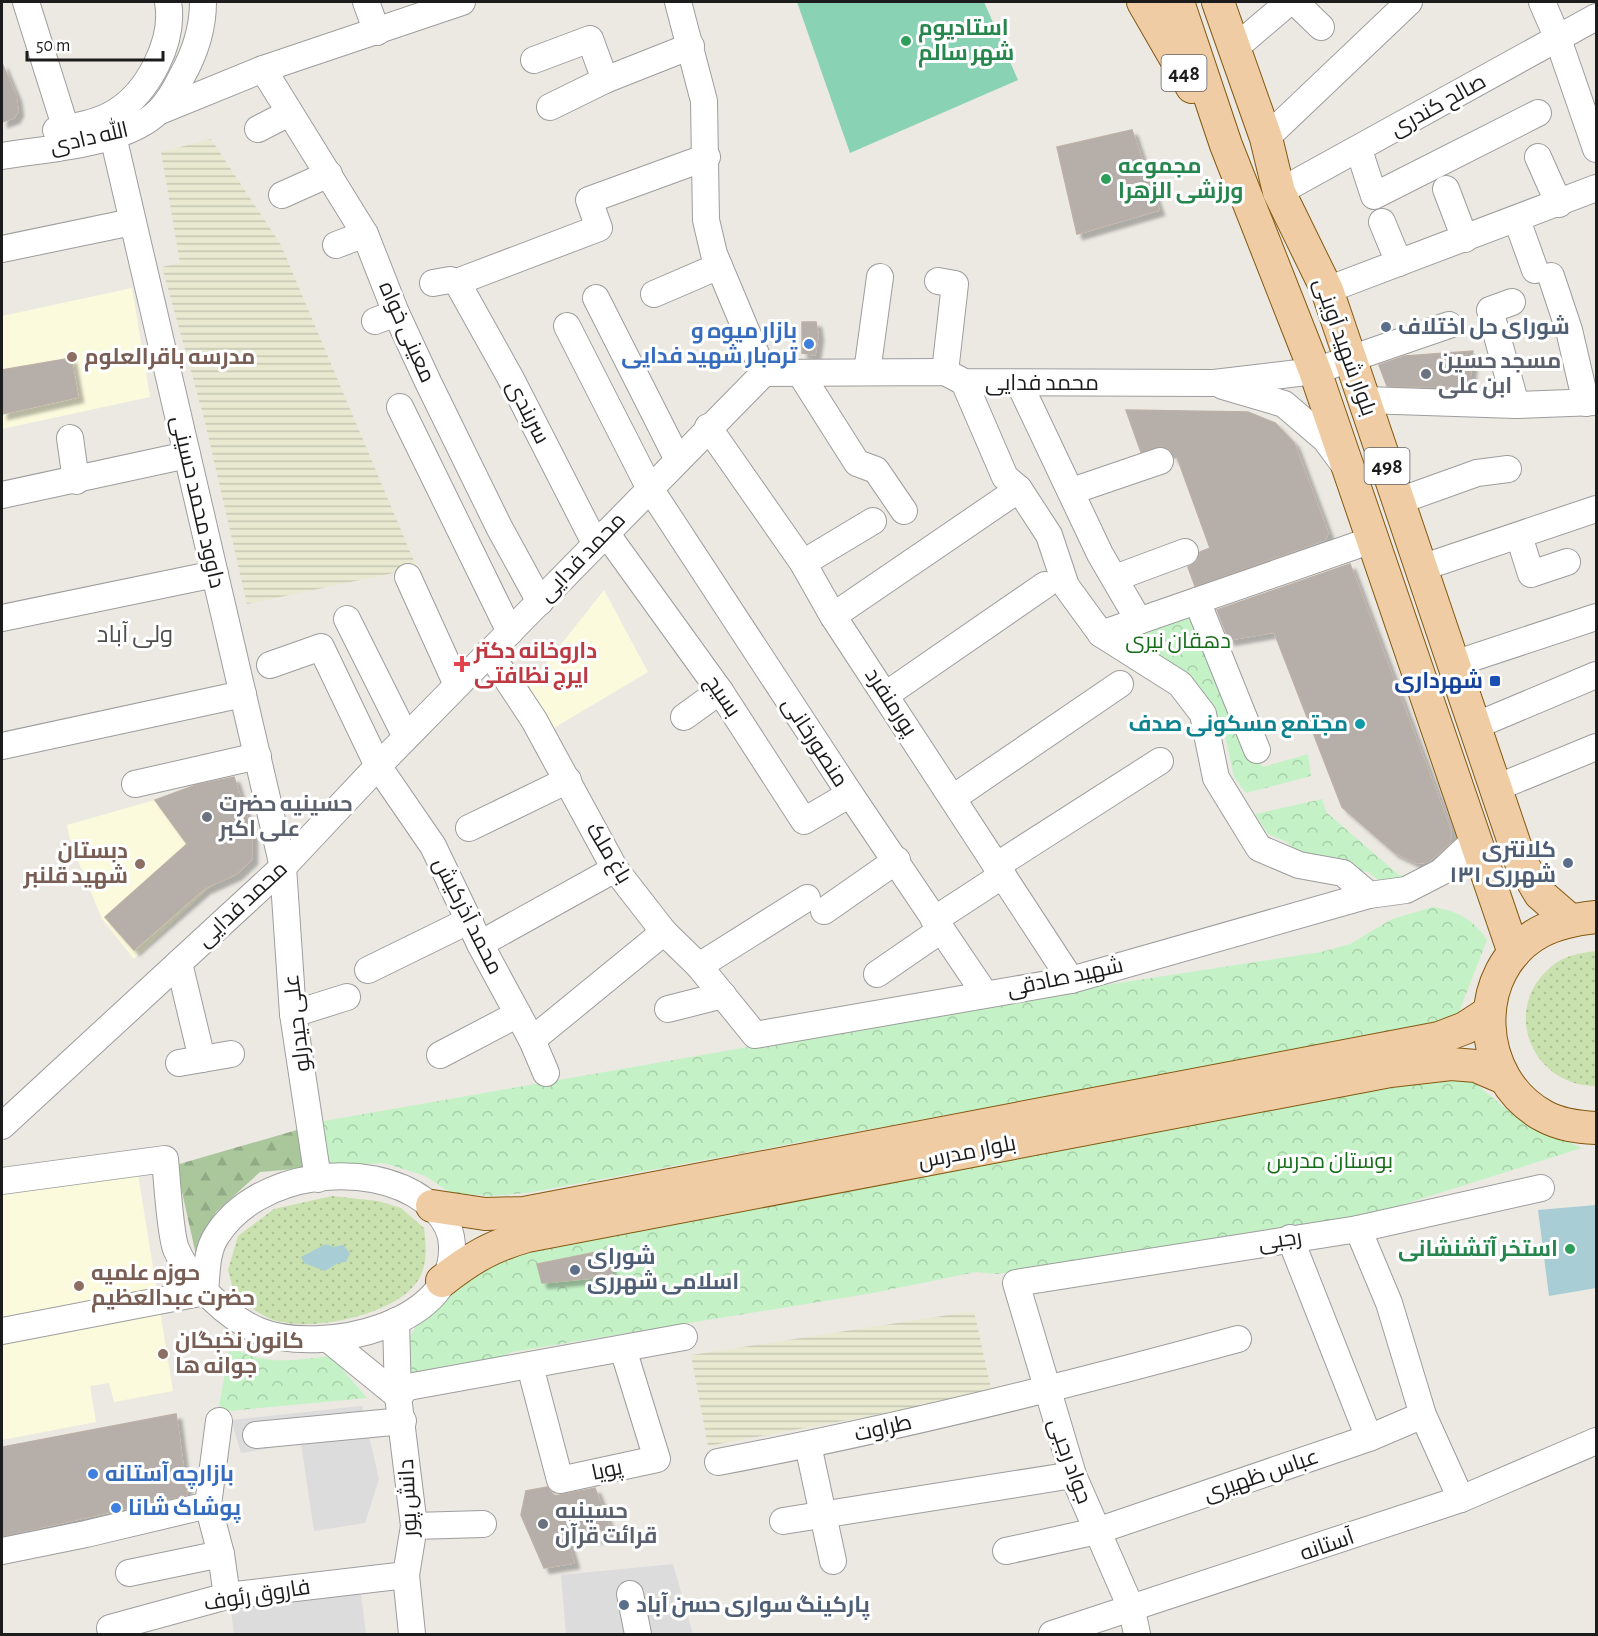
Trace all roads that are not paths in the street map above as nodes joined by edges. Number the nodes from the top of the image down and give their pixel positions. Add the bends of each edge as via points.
1 (26, 2) edge
2 (168, 2) edge
3 (203, 2) edge
4 (366, 2) edge
5 (462, 2) edge
6 (678, 2) edge
7 (1143, 2) edge
8 (1178, 2) edge
9 (1218, 2) edge
10 (1289, 2) edge
11 (1295, 2) edge
12 (1409, 2) edge
13 (1542, 2) edge
14 (1596, 17) edge
15 (1321, 27) dead end
16 (377, 32) junction
17 (1558, 39) junction
18 (691, 46) junction
19 (1235, 48) junction
20 (534, 60) dead end
21 (263, 69) junction
22 (605, 80) junction
23 (550, 107) dead end
24 (160, 111) junction
25 (289, 112) junction
26 (1538, 113) dead end
27 (117, 127) junction
28 (66, 129) junction
29 (258, 129) dead end
30 (1266, 138) junction
31 (2, 139) edge
32 (1226, 146) junction
33 (1596, 149) edge
34 (1359, 150) junction
35 (2, 156) edge
36 (1538, 157) dead end
37 (707, 158) junction
38 (329, 174) junction
39 (1446, 189) dead end
40 (1596, 189) edge
41 (1279, 192) junction
42 (282, 195) dead end
43 (1558, 204) junction
44 (1517, 220) junction
45 (132, 222) junction
46 (1382, 222) dead end
47 (365, 234) junction
48 (1466, 238) junction
49 (336, 245) dead end
50 (2, 249) edge
51 (1399, 263) junction
52 (719, 266) junction
53 (880, 277) dead end
54 (938, 281) dead end
55 (1327, 290) junction
56 (654, 294) dead end
57 (596, 298) dead end
58 (1512, 302) dead end
59 (1449, 325) dead end
60 (567, 326) dead end
61 (1351, 360) junction
62 (1315, 371) junction
63 (867, 372) junction
64 (764, 373) junction
65 (800, 373) junction
66 (954, 377) junction
67 (1019, 383) junction
68 (1214, 383) junction
69 (1365, 400) junction
70 (1591, 403) edge
71 (1516, 405) junction
72 (400, 407) dead end
73 (708, 427) junction
74 (70, 438) dead end
75 (187, 454) junction
76 (678, 460) junction
77 (1160, 461) dead end
78 (1508, 469) dead end
79 (1349, 471) junction
80 (76, 481) junction
81 (649, 487) junction
82 (1019, 489) junction
83 (1072, 491) junction
84 (2, 495) edge
85 (1399, 501) junction
86 (1596, 509) edge
87 (904, 512) dead end
88 (873, 521) dead end
89 (1519, 536) junction
90 (601, 538) junction
91 (1372, 540) junction
92 (1185, 552) dead end
93 (1568, 562) dead end
94 (803, 563) junction
95 (1421, 568) junction
96 (214, 574) junction
97 (408, 577) dead end
98 (1115, 578) junction
99 (1045, 585) dead end
100 (1197, 601) junction
101 (540, 602) junction
102 (833, 616) junction
103 (1596, 617) edge
104 (2, 618) edge
105 (347, 619) dead end
106 (1138, 621) junction
107 (510, 632) junction
108 (1101, 634) junction
109 (489, 652) junction
110 (1454, 664) junction
111 (270, 665) dead end
112 (1596, 675) edge
113 (1120, 684) dead end
114 (457, 685) junction
115 (720, 691) junction
116 (243, 694) junction
117 (887, 694) junction
118 (684, 717) dead end
119 (1475, 726) junction
120 (406, 737) junction
121 (2, 746) edge
122 (1596, 747) edge
123 (1257, 750) dead end
124 (258, 756) junction
125 (1160, 761) dead end
126 (378, 766) junction
127 (568, 780) junction
128 (135, 784) dead end
129 (1496, 788) junction
130 (850, 794) junction
131 (952, 798) junction
132 (469, 828) dead end
133 (1474, 842) junction
134 (897, 860) junction
135 (283, 867) junction
136 (615, 870) junction
137 (1000, 871) junction
138 (1369, 895) junction
139 (1583, 918) edge
140 (470, 920) junction
141 (937, 925) junction
142 (664, 932) junction
143 (480, 944) junction
144 (1514, 953) junction
145 (179, 963) junction
146 (699, 966) junction
147 (368, 970) dead end
148 (877, 974) dead end
149 (1071, 980) junction
150 (985, 994) junction
151 (723, 995) junction
152 (347, 997) dead end
153 (668, 1009) dead end
154 (293, 1014) junction
155 (518, 1014) junction
156 (1488, 1014) junction
157 (755, 1035) joint
158 (532, 1040) junction
159 (231, 1054) dead end
160 (440, 1055) dead end
161 (546, 1073) dead end
162 (1502, 1077) junction
163 (2, 1126) edge
164 (1596, 1128) edge
165 (318, 1179) junction
166 (2, 1181) edge
167 (1542, 1188) dead end
168 (432, 1206) junction
169 (1358, 1229) junction
170 (1290, 1238) junction
171 (442, 1281) junction
172 (1016, 1283) joint
173 (205, 1292) junction
174 (396, 1322) junction
175 (2, 1331) edge
176 (684, 1337) dead end
177 (328, 1339) junction
178 (1238, 1339) dead end
179 (623, 1349) junction
180 (530, 1366) junction
181 (1046, 1391) junction
182 (400, 1408) junction
183 (1423, 1414) junction
184 (219, 1421) dead end
185 (256, 1435) dead end
186 (1370, 1438) junction
187 (1596, 1441) edge
188 (808, 1445) junction
189 (718, 1462) dead end
190 (1073, 1475) junction
191 (1461, 1499) junction
192 (208, 1504) junction
193 (822, 1516) junction
194 (783, 1521) dead end
195 (483, 1524) dead end
196 (414, 1526) junction
197 (1097, 1531) junction
198 (2, 1551) edge
199 (1006, 1551) dead end
200 (221, 1554) junction
201 (833, 1561) dead end
202 (129, 1573) dead end
203 (406, 1575) junction
204 (630, 1593) dead end
205 (227, 1596) junction
206 (1135, 1622) edge
207 (110, 1628) dead end
208 (412, 1635) edge
209 (638, 1635) edge
210 (1052, 1635) edge

1 - 28 street
2 - 27 street, الله دادی via 168,36 157,63
3 - 24 street, الله دادی via 203,23 190,61
4 - 16 street
5 - 16 street
6 - 18 street
7 - 32 main road, 448
8 - 32 main road, 498
9 - 19 main road, بلوار شهید آوینی / 498
10 - 19 street
11 - 15 street
12 - 30 street
13 - 17 street
14 - 17 street, صالح کندری
16 - 21 street
17 - 33 street
17 - 34 street, صالح کندری
18 - 22 street
18 - 37 street via 704,101
19 - 30 main road, بلوار شهید آوینی / 498
20 - 22 street via 590,39
21 - 24 street
21 - 25 street, معینی خواه
22 - 23 street
24 - 27 street, الله دادی via 141,125
25 - 29 street
25 - 38 street, معینی خواه
26 - 34 street via 1374,196
27 - 28 street, الله دادی
27 - 35 street, الله دادی
27 - 45 street, داوود محمد حسینی
28 - 31 street, الله دادی
30 - 41 main road, بلوار شهید آوینی / 498
32 - 62 main road, بلوار شهید آوینی / 498
34 - 41 street, صالح کندری
36 - 43 street
37 - 52 street via 706,220
37 - 90 street, سربندی via 589,200 600,228 445,283 510,377
38 - 42 street
38 - 47 street, معینی خواه
39 - 48 street
40 - 43 street
41 - 55 main road, بلوار شهید آوینی / 498
43 - 44 street
44 - 48 street
44 - 70 street via 1569,330
45 - 50 street
45 - 75 street, داوود محمد حسینی
46 - 51 street
47 - 49 street
47 - 101 street, معینی خواه via 386,317
48 - 51 street
51 - 55 street
52 - 56 street
52 - 64 street
53 - 63 street
54 - 66 street via 955,284
55 - 61 main road, بلوار شهید آوینی / 498
57 - 76 street
58 - 71 street via 1490,310
59 - 61 street, محمد فدایی
60 - 81 street, منصورخانی
61 - 62 street, محمد فدایی
61 - 69 main road, بلوار شهید آوینی / 498
62 - 68 street, محمد فدایی
62 - 79 main road, بلوار شهید آوینی / 498
63 - 65 street, محمد فدایی
63 - 66 street, محمد فدایی
64 - 65 street, محمد فدایی
64 - 73 street, محمد فدایی
65 - 87 street via 858,463 876,470
66 - 67 street, محمد فدایی
66 - 82 street via 1005,477
67 - 68 street, محمد فدایی
67 - 83 street
68 - 79 street via 1284,404 1325,439
69 - 71 street
69 - 85 main road, بلوار شهید آوینی / 498
70 - 71 street
72 - 107 street
73 - 76 street, محمد فدایی
73 - 94 street, پورمنفرد
74 - 80 street
75 - 80 street
75 - 96 street, داوود محمد حسینی
76 - 81 street, محمد فدایی
77 - 83 street
78 - 85 street via 1477,473
79 - 91 main road, بلوار شهید آوینی / 498
80 - 84 street
81 - 90 street, محمد فدایی
81 - 130 street, منصورخانی
82 - 102 street
82 - 108 street via 1049,535 1066,586
83 - 98 street
85 - 95 main road, بلوار شهید آوینی / 498
86 - 89 street
88 - 94 street
89 - 93 street via 1532,574
89 - 95 street
90 - 101 street, محمد فدایی
90 - 115 street, بسیج
91 - 100 street
91 - 133 main road, بلوار شهید آوینی / 498
92 - 98 street
94 - 102 street, پورمنفرد
95 - 110 main road, بلوار شهید آوینی / 498
96 - 104 street
96 - 116 street, داوود محمد حسینی
97 - 114 street
98 - 106 street
99 - 117 street
100 - 106 street
100 - 123 street
101 - 107 street, محمد فدایی
102 - 117 street, پورمنفرد
103 - 110 street
105 - 120 street
106 - 108 street
107 - 109 street, محمد فدایی
108 - 138 street via 1180,684 1203,714 1216,778 1259,848 1299,866 1343,873
109 - 114 street, محمد فدایی
109 - 127 street, باغ ملک
110 - 119 main road, بلوار شهید آوینی / 498
111 - 126 street, محمد آذرکیش via 321,647
112 - 119 street
113 - 131 street
114 - 120 street, محمد فدایی
115 - 118 street
115 - 130 street, بسیج via 804,821
116 - 121 street
116 - 124 street, داوود محمد حسینی
117 - 131 street, پورمنفرد
119 - 129 main road, بلوار شهید آوینی / 498
120 - 126 street, محمد فدایی
122 - 129 street
124 - 128 street
124 - 135 street, داوود محمد حسینی
125 - 137 street
126 - 135 street, محمد فدایی
126 - 140 street, محمد آذرکیش via 433,846
127 - 132 street
127 - 136 street, باغ ملک
129 - 139 main road, بلوار شهید آوینی / 498 via 1520,860 1540,894
130 - 134 street, منصورخانی
131 - 137 street, پورمنفرد
133 - 138 street, شهید صادقی via 1441,872 1406,891
133 - 144 main road, بلوار شهید آوینی / 498
134 - 141 street, منصورخانی
134 - 146 street
135 - 145 street, محمد فدایی
135 - 154 street, علی حیدرلو
136 - 142 street, باغ ملک
136 - 143 street
137 - 141 street
137 - 149 street, پورمنفرد
138 - 149 street, شهید صادقی
139 - 144 main road via 1539,932
140 - 143 street, محمد آذرکیش
140 - 147 street
141 - 148 street
141 - 150 street, منصورخانی
142 - 146 street, باغ ملک
142 - 158 street
143 - 155 street, محمد آذرکیش
144 - 156 main road via 1496,981
145 - 159 street via 190,1061
145 - 163 street, محمد فدایی
146 - 151 street, باغ ملک
149 - 150 street, شهید صادقی
150 - 157 street, شهید صادقی
151 - 153 street
151 - 157 street, باغ ملک
152 - 154 street
154 - 165 street, علی حیدرلو
155 - 158 street, محمد آذرکیش
155 - 160 street
156 - 162 main road via 1490,1046
156 - 168 main road, بلوار مدرس via 1439,1038 1396,1047 535,1211 485,1214
158 - 161 street, محمد آذرکیش
162 - 164 main road via 1520,1100 1544,1116 1571,1126
162 - 171 main road, بلوار مدرس via 1476,1066 1451,1064 1390,1071 538,1233 495,1245
165 - 168 street via 355,1177 399,1185
165 - 173 street via 284,1186 228,1220 209,1251
166 - 173 street via 165,1159 176,1248
167 - 169 street, رجبی
168 - 171 street via 444,1219 451,1242 450,1266
169 - 170 street, رجبی
169 - 183 street via 1389,1304
170 - 172 street, رجبی
170 - 186 street
171 - 174 street via 416,1310
172 - 181 street, جواد رجبی
173 - 175 street
173 - 177 street via 233,1316 260,1331 304,1340
174 - 177 street via 375,1331
174 - 182 street, دانش پور
176 - 179 street
177 - 182 street
178 - 181 street, طراوت
179 - 180 street
179 - 180 street, پویا via 657,1459 560,1480
180 - 182 street via 408,1387
181 - 188 street, طراوت
181 - 190 street, جواد رجبی
182 - 185 street
182 - 196 street, دانش پور
183 - 186 street, عباس ظهیری
183 - 191 street
184 - 192 street
186 - 197 street, عباس ظهیری
187 - 191 street, آستانه
188 - 189 street, طراوت
188 - 193 street
190 - 193 street
190 - 197 street, جواد رجبی
191 - 206 street, آستانه
192 - 198 street
192 - 200 street
193 - 194 street
193 - 201 street
195 - 196 street
196 - 203 street, دانش پور
197 - 199 street, عباس ظهیری
197 - 206 street, جواد رجبی
200 - 202 street
200 - 205 street
203 - 205 street, فاروق رئوف
203 - 208 street, دانش پور
204 - 209 street
205 - 207 street, فاروق رئوف
206 - 210 street, آستانه

